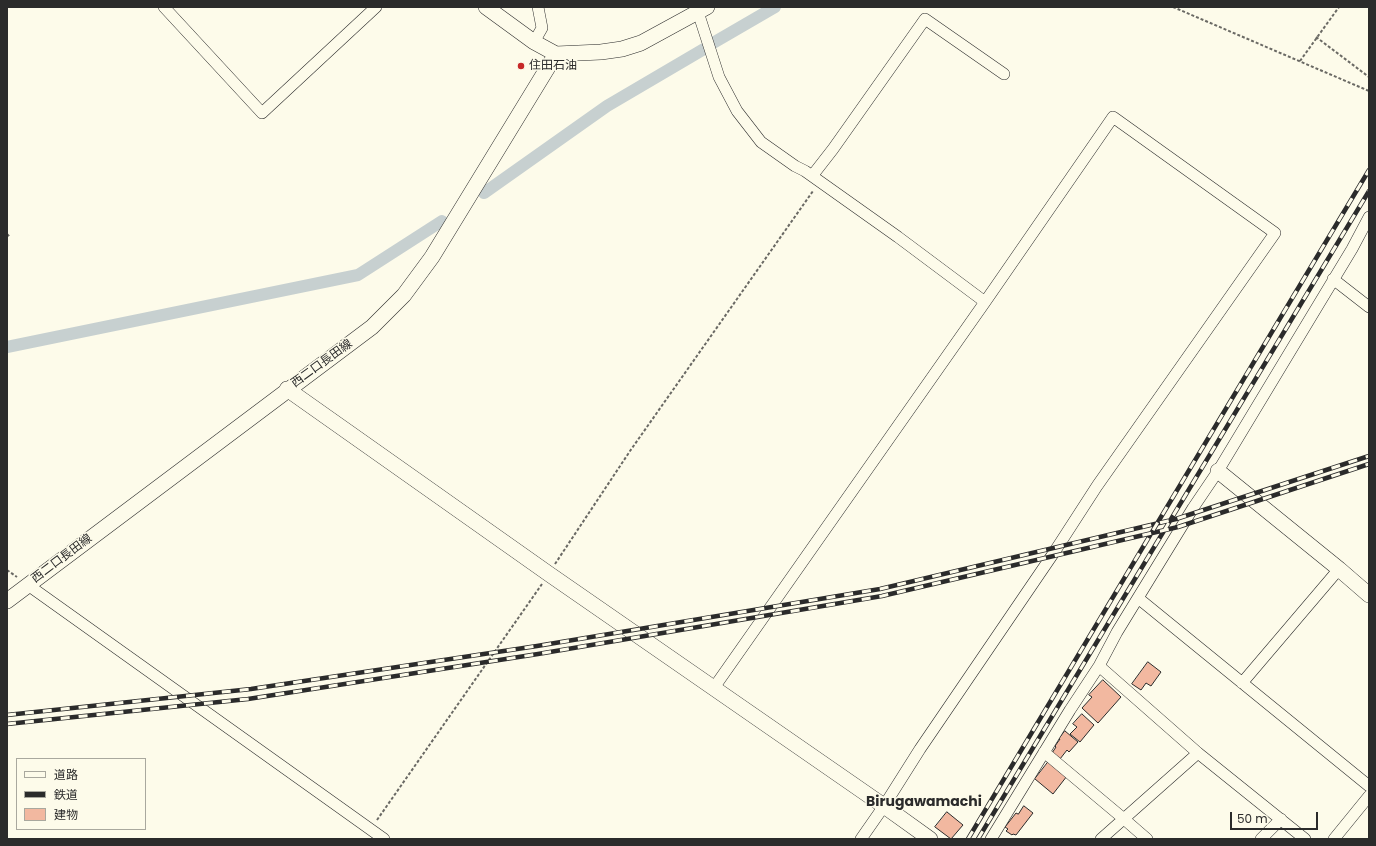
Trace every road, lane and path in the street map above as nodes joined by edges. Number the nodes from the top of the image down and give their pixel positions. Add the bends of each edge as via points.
1 (164, 7) edge
2 (376, 7) edge
3 (486, 7) edge
4 (538, 7) edge
5 (1173, 7) edge
6 (1339, 7) edge
7 (702, 10) edge
8 (1316, 37) junction
9 (534, 42) junction
10 (556, 54) junction
11 (1300, 61) junction
12 (1004, 74) dead end
13 (1369, 77) edge
14 (1369, 91) edge
15 (816, 179) junction
16 (1369, 217) edge
17 (7, 234) edge
18 (10, 237) dead end
19 (1333, 279) junction
20 (986, 302) junction
21 (1369, 307) edge
22 (287, 389) junction
23 (1218, 471) junction
24 (1339, 569) junction
25 (549, 574) junction
26 (28, 584) junction
27 (1369, 595) edge
28 (1138, 598) junction
29 (7, 601) edge
30 (1098, 666) junction
31 (1242, 683) junction
32 (714, 689) junction
33 (1044, 752) junction
34 (1198, 753) junction
35 (1369, 786) edge
36 (1369, 796) edge
37 (884, 806) junction
38 (1124, 819) junction
39 (1281, 819) junction
40 (370, 830) junction
41 (384, 839) edge
42 (861, 839) edge
43 (930, 839) edge
44 (991, 839) edge
45 (1101, 839) edge
46 (1146, 839) edge
47 (1261, 839) edge
48 (1305, 839) edge
49 (1334, 839) edge

1 - 2 street via 262,113
3 - 9 main road
4 - 9 street via 542,28
5 - 11 path
6 - 8 path
7 - 10 main road via 641,43 622,49
7 - 15 street via 719,77 737,111 761,142
8 - 11 path
8 - 13 path
9 - 10 main road
10 - 22 main road, 西二口長田線 via 432,257 404,295 372,328
11 - 14 path
12 - 15 street via 925,19 832,149
15 - 20 street
15 - 25 path
16 - 19 street
17 - 18 path
19 - 21 street
19 - 23 street
20 - 32 street
20 - 37 street via 1113,117 1275,233 1097,486
22 - 25 main road
22 - 26 main road, 西二口長田線
23 - 24 main road
23 - 28 street
24 - 27 main road
24 - 31 street
25 - 32 main road
25 - 40 path
26 - 29 main road, 西二口長田線
26 - 40 street
28 - 30 street
28 - 31 street
30 - 33 street
30 - 34 street
31 - 35 street
32 - 37 main road
33 - 38 street
33 - 44 street
34 - 38 street
34 - 39 street
36 - 49 street
37 - 42 street
37 - 43 main road
38 - 45 street
38 - 46 street
39 - 47 street
39 - 48 street
40 - 41 street

